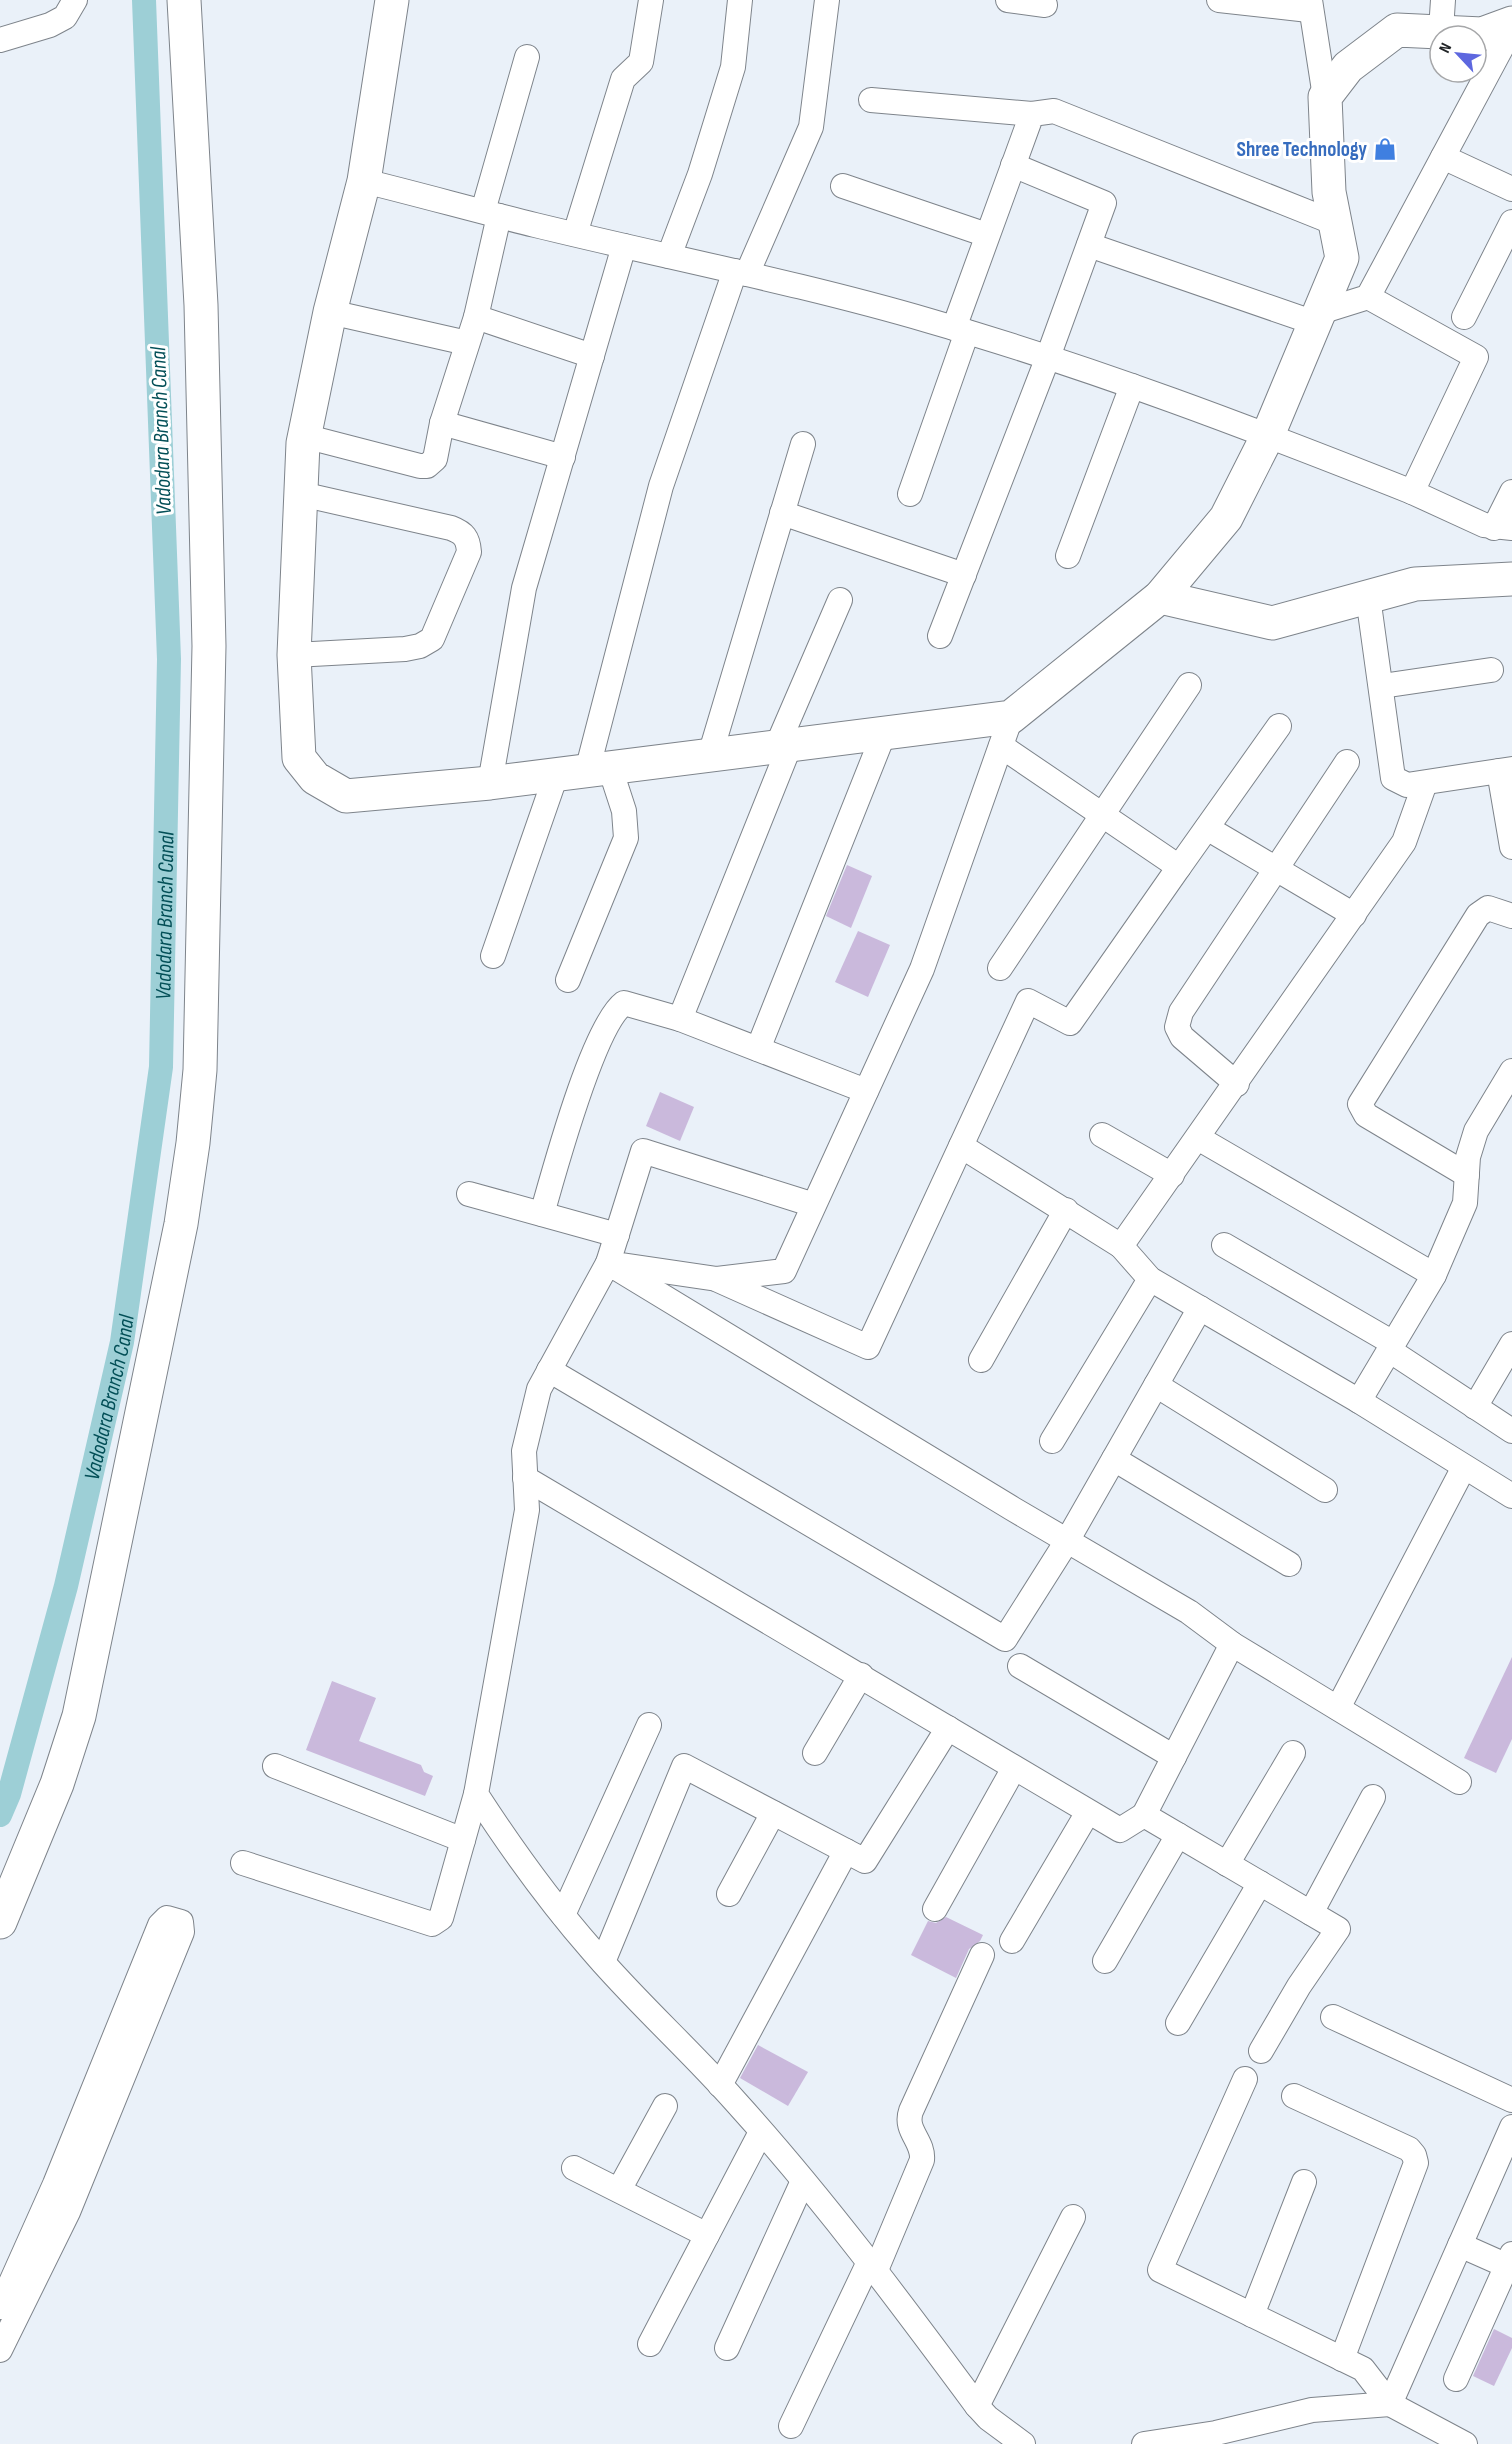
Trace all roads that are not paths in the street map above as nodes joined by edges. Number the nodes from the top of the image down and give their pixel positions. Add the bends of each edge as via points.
1 (75, 0) edge
2 (184, 0) edge
3 (392, 0) edge
4 (651, 0) edge
5 (740, 0) edge
6 (827, 0) edge
7 (1008, 0) edge
8 (1219, 0) edge
9 (1045, 5) dead end
10 (1310, 5) edge
11 (1442, 15) edge
12 (1512, 23) edge
13 (1512, 28) edge
14 (0, 40) edge
15 (527, 57) dead end
16 (1324, 97) junction
17 (871, 100) dead end
18 (1032, 114) junction
19 (1443, 157) junction
20 (1013, 165) junction
21 (364, 180) junction
22 (843, 186) dead end
23 (1512, 189) edge
24 (491, 214) junction
25 (1512, 222) edge
26 (1335, 223) junction
27 (574, 234) junction
28 (987, 235) junction
29 (1089, 245) junction
30 (624, 246) junction
31 (669, 256) junction
32 (741, 272) junction
33 (1368, 297) junction
34 (330, 312) junction
35 (476, 317) junction
36 (1317, 317) junction
37 (1464, 317) dead end
38 (960, 330) junction
39 (467, 343) junction
40 (592, 356) junction
41 (1048, 357) junction
42 (1132, 387) junction
43 (442, 423) junction
44 (1268, 435) junction
45 (304, 436) junction
46 (803, 444) dead end
47 (562, 457) junction
48 (1412, 492) junction
49 (1512, 492) edge
50 (301, 494) junction
51 (910, 494) dead end
52 (782, 513) junction
53 (1503, 528) edge
54 (1068, 556) dead end
55 (964, 575) junction
56 (1512, 579) edge
57 (1160, 597) junction
58 (1368, 597) junction
59 (840, 600) dead end
60 (940, 636) dead end
61 (294, 655) junction
62 (1491, 670) dead end
63 (1189, 685) dead end
64 (1382, 686) junction
65 (1279, 726) dead end
66 (1006, 732) junction
67 (884, 733) junction
68 (783, 746) junction
69 (710, 755) junction
70 (1347, 762) dead end
71 (1505, 770) edge
72 (584, 771) junction
73 (490, 783) junction
74 (1425, 783) junction
75 (1102, 815) junction
76 (1207, 828) junction
77 (1512, 848) edge
78 (1179, 867) junction
79 (1277, 870) junction
80 (1354, 915) junction
81 (1512, 916) edge
82 (493, 956) dead end
83 (1000, 968) dead end
84 (568, 980) dead end
85 (680, 1019) junction
86 (758, 1049) junction
87 (1512, 1071) edge
88 (1237, 1084) junction
89 (866, 1090) junction
90 (1102, 1135) dead end
91 (1198, 1138) junction
92 (961, 1146) junction
93 (1467, 1174) junction
94 (1172, 1175) junction
95 (469, 1194) dead end
96 (814, 1205) junction
97 (1066, 1210) junction
98 (542, 1214) junction
99 (617, 1235) junction
100 (1224, 1245) dead end
101 (1121, 1246) junction
102 (608, 1263) junction
103 (1434, 1275) junction
104 (717, 1279) junction
105 (1150, 1279) junction
106 (1200, 1308) junction
107 (1512, 1344) edge
108 (1391, 1347) junction
109 (981, 1360) dead end
110 (549, 1370) junction
111 (1156, 1385) junction
112 (1359, 1401) junction
113 (1475, 1407) junction
114 (1512, 1431) edge
115 (1052, 1441) dead end
116 (1114, 1459) junction
117 (1464, 1467) junction
118 (525, 1478) junction
119 (1325, 1490) dead end
120 (1512, 1496) edge
121 (1067, 1541) junction
122 (1289, 1564) dead end
123 (1232, 1644) junction
124 (1020, 1666) dead end
125 (861, 1675) junction
126 (1338, 1708) junction
127 (649, 1725) dead end
128 (948, 1728) junction
129 (815, 1752) dead end
130 (1293, 1753) dead end
131 (1174, 1757) junction
132 (274, 1766) dead end
133 (1014, 1768) junction
134 (1459, 1782) dead end
135 (476, 1794) junction
136 (1373, 1797) dead end
137 (1088, 1812) junction
138 (773, 1813) junction
139 (1144, 1815) junction
140 (1178, 1835) junction
141 (462, 1840) junction
142 (846, 1851) junction
143 (243, 1863) dead end
144 (1227, 1864) junction
145 (1260, 1883) junction
146 (729, 1894) dead end
147 (935, 1909) dead end
148 (1311, 1913) junction
149 (563, 1915) junction
150 (0, 1922) edge
151 (1011, 1941) dead end
152 (982, 1955) dead end
153 (1105, 1961) dead end
154 (603, 1962) junction
155 (1333, 2017) dead end
156 (1178, 2023) dead end
157 (1261, 2051) dead end
158 (1245, 2079) dead end
159 (720, 2085) junction
160 (1294, 2096) dead end
161 (1512, 2100) edge
162 (665, 2106) dead end
163 (1512, 2127) edge
164 (761, 2132) junction
165 (574, 2168) dead end
166 (803, 2181) junction
167 (1305, 2182) dead end
168 (619, 2190) junction
169 (1073, 2217) dead end
170 (707, 2235) junction
171 (1460, 2245) junction
172 (1510, 2263) edge
173 (872, 2266) junction
174 (0, 2307) edge
175 (1252, 2315) junction
176 (650, 2344) dead end
177 (727, 2348) dead end
178 (0, 2350) edge
179 (1342, 2359) junction
180 (1456, 2379) dead end
181 (1390, 2404) junction
182 (977, 2406) junction
183 (790, 2426) dead end
184 (1023, 2444) edge
185 (1144, 2444) edge
186 (1465, 2444) edge

1 - 14 street via 65,17 51,26
2 - 150 street via 201,305 209,646 200,1070 181,1224 79,1716 54,1793
3 - 21 street
4 - 27 street via 641,62 623,79
5 - 31 street via 733,67 700,174
6 - 32 street via 811,127
7 - 9 street
8 - 10 street
10 - 16 street
11 - 12 street via 1482,34
11 - 16 street via 1397,30 1348,67
13 - 19 street
15 - 24 street
16 - 26 street via 1329,192
17 - 18 street
18 - 20 street
18 - 26 street via 1054,111
19 - 23 street
19 - 33 street
20 - 28 street
20 - 29 street via 1104,203
21 - 24 street
21 - 34 street
22 - 28 street
24 - 27 street
24 - 35 street
25 - 37 street
26 - 36 street via 1342,258
27 - 30 street
28 - 38 street
29 - 36 street
29 - 41 street
30 - 31 street
30 - 40 street
31 - 32 street
32 - 38 street
32 - 72 street via 662,486
33 - 36 street
33 - 48 street via 1476,357
34 - 39 street
34 - 45 street
35 - 39 street
35 - 40 street
36 - 44 street
38 - 41 street
38 - 51 street
39 - 43 street
40 - 47 street
41 - 42 street
41 - 55 street
42 - 44 street
42 - 54 street
43 - 45 street via 435,459 427,466
43 - 47 street
44 - 48 street
44 - 57 street via 1226,518
45 - 50 street
46 - 52 street
47 - 73 street via 524,588
48 - 53 street
49 - 53 street
50 - 61 street
50 - 61 street via 451,528 462,533 469,552 432,639 405,649
52 - 55 street
52 - 69 street
55 - 60 street
56 - 58 street via 1416,584
57 - 58 street via 1272,622
57 - 66 street
58 - 64 street
59 - 68 street
61 - 73 street via 299,758 315,778 346,796
62 - 64 street
63 - 75 street
64 - 74 street via 1394,778 1407,785
65 - 76 street
66 - 67 street
66 - 75 street
66 - 89 street via 922,969
67 - 68 street
67 - 86 street
68 - 69 street
68 - 85 street
69 - 72 street
70 - 79 street
71 - 74 street
71 - 77 street
72 - 73 street
72 - 82 street
72 - 84 street via 624,811 626,838
74 - 80 street via 1404,842
75 - 78 street
75 - 83 street
76 - 78 street
76 - 79 street
78 - 92 street via 1070,1023 1028,1001
79 - 80 street
79 - 88 street via 1180,1012 1177,1027 1182,1037
80 - 88 street
81 - 93 street via 1488,908 1478,915 1361,1098 1366,1115
85 - 86 street
85 - 98 street via 624,1003 618,1008 568,1122
86 - 89 street
87 - 93 street via 1476,1131
88 - 91 street
89 - 96 street
90 - 94 street
91 - 94 street
91 - 103 street
92 - 97 street
92 - 104 street via 868,1347
93 - 103 street via 1465,1203
94 - 101 street
95 - 98 street
96 - 99 street via 643,1150
96 - 104 street via 784,1271
97 - 101 street
97 - 109 street
98 - 99 street
99 - 102 street
100 - 108 street
101 - 105 street
102 - 104 street
102 - 110 street
102 - 121 street
103 - 108 street
105 - 106 street
105 - 115 street
106 - 111 street
106 - 112 street
107 - 113 street
108 - 112 street
108 - 113 street
110 - 118 street via 539,1389 524,1451
110 - 121 street via 1005,1639
111 - 116 street
111 - 119 street
112 - 117 street
113 - 114 street
116 - 121 street
116 - 122 street
117 - 120 street
117 - 126 street
118 - 125 street
118 - 135 street via 527,1510
121 - 123 street via 1190,1612
123 - 126 street
123 - 131 street
124 - 131 street
125 - 128 street
125 - 129 street
126 - 134 street
127 - 149 street
128 - 133 street
128 - 142 street via 865,1861
130 - 144 street
131 - 139 street
132 - 141 street
133 - 137 street
133 - 147 street
135 - 141 street
135 - 149 street via 520,1861
136 - 148 street
137 - 139 street via 1120,1830
137 - 151 street
138 - 142 street
138 - 146 street
138 - 154 street via 684,1767
139 - 140 street
140 - 144 street
140 - 153 street
141 - 143 street via 441,1918 432,1924
142 - 159 street
144 - 145 street
145 - 148 street
145 - 156 street
148 - 157 street via 1338,1929
149 - 154 street
152 - 173 street via 911,2111 909,2128 922,2147 922,2160
154 - 159 street
155 - 161 street
158 - 175 street via 1160,2270
159 - 164 street
160 - 179 street via 1409,2149 1416,2163
162 - 168 street
163 - 171 street
164 - 166 street
164 - 170 street
165 - 168 street
166 - 173 street
166 - 177 street
167 - 175 street
168 - 170 street
169 - 182 street
170 - 176 street
171 - 172 street
171 - 181 street
172 - 180 street
173 - 182 street
173 - 183 street
174 - 178 street via 55,2184 160,1925 167,1918 175,1919 181,1922 182,1932 68,2212
175 - 179 street
179 - 181 street via 1363,2369
181 - 185 street via 1312,2410 1216,2433
181 - 186 street
182 - 184 street

